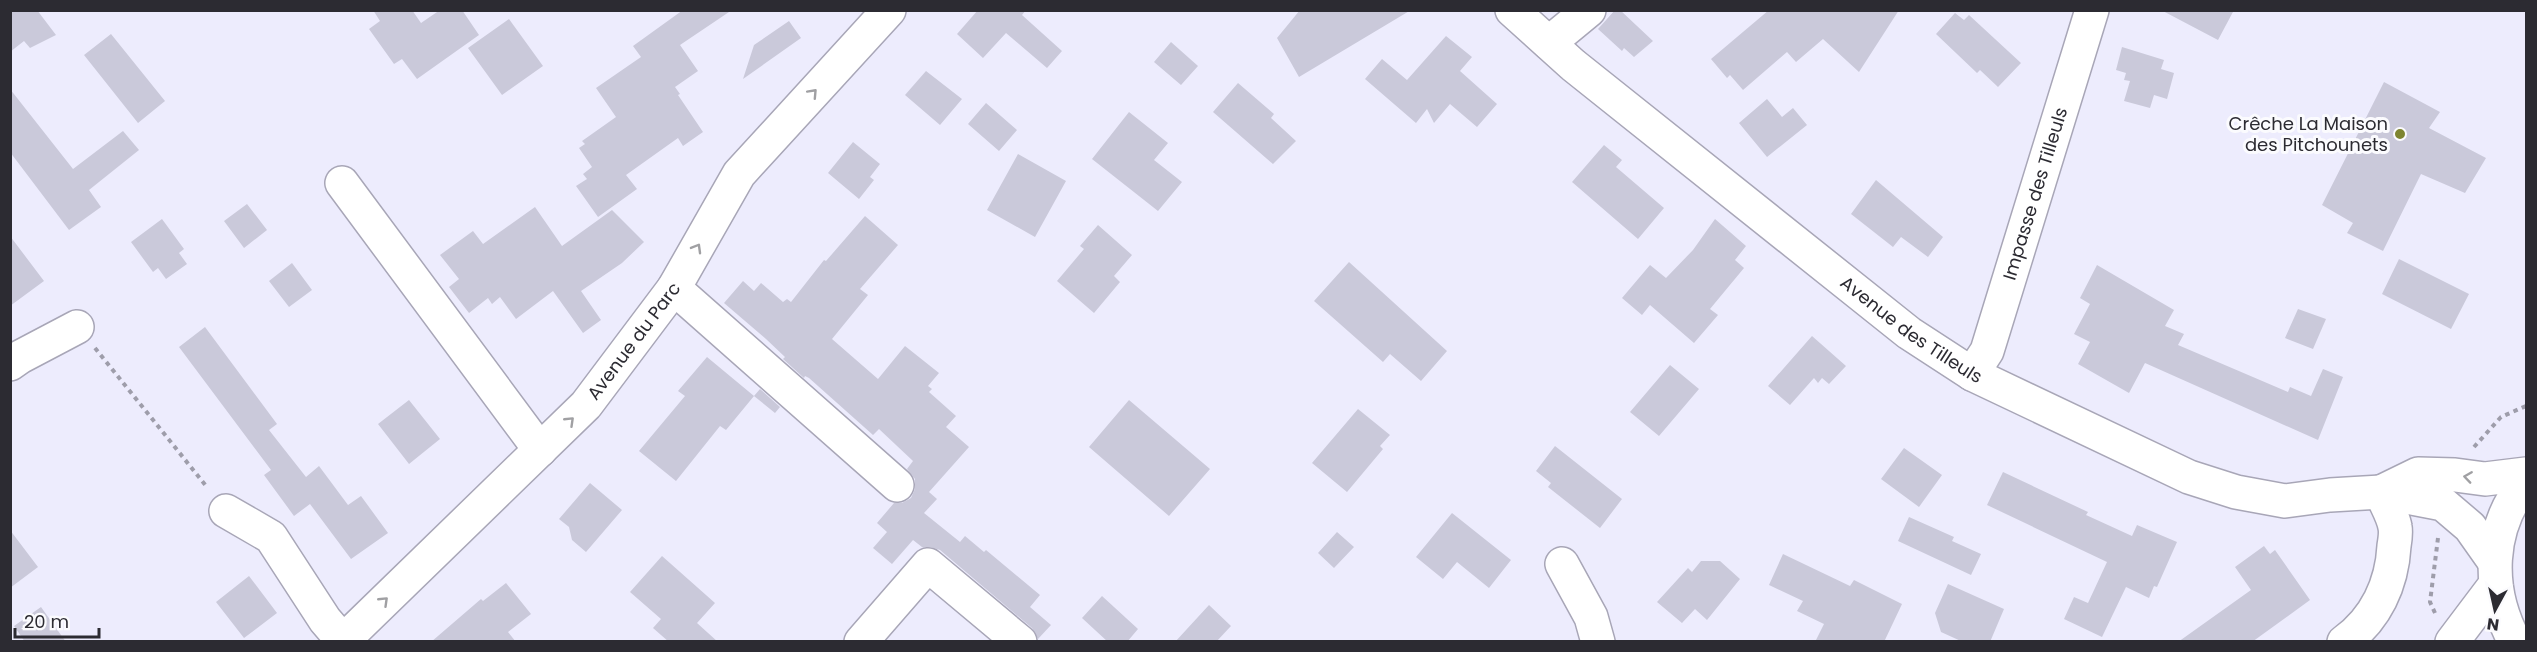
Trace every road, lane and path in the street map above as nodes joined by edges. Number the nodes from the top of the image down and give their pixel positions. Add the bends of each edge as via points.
1 (889, 10) edge
2 (1512, 10) edge
3 (1589, 10) edge
4 (2092, 10) edge
5 (1549, 43) junction
6 (342, 183) dead end
7 (674, 288) junction
8 (77, 327) joint
9 (10, 364) edge
10 (1972, 374) junction
11 (540, 450) junction
12 (2526, 474) edge
13 (2526, 481) edge
14 (897, 484) dead end
15 (2380, 492) junction
16 (226, 511) joint
17 (1562, 564) dead end
18 (2495, 573) junction
19 (342, 641) edge
20 (861, 642) edge
21 (1020, 642) edge
22 (1598, 642) edge
23 (2344, 642) edge
24 (2452, 642) edge
25 (2515, 642) edge

7 -> 1 street, Avenue du Parc via 739,174
2 - 5 street, Avenue des Tilleuls
3 - 5 street
4 - 10 street, Impasse des Tilleuls via 1987,351
5 - 10 street, Avenue des Tilleuls via 1909,333
6 - 11 street
11 -> 7 street, Avenue du Parc via 586,405
7 - 14 street
8 - 9 street
8 - 16 path
10 - 15 street, Avenue des Tilleuls via 2189,477 2235,492 2285,501
19 -> 11 street, Avenue du Parc
12 -> 15 street, Avenue des Tilleuls via 2485,479 2418,474
13 - 18 street via 2506,514 2498,537
15 - 18 street, Avenue des Tilleuls via 2443,504 2470,527
15 - 23 street via 2395,528 2393,564 2373,615
16 - 19 street via 271,537
17 - 22 street via 1591,617
18 - 24 street
18 - 25 street via 2499,606
20 - 21 street via 928,565

